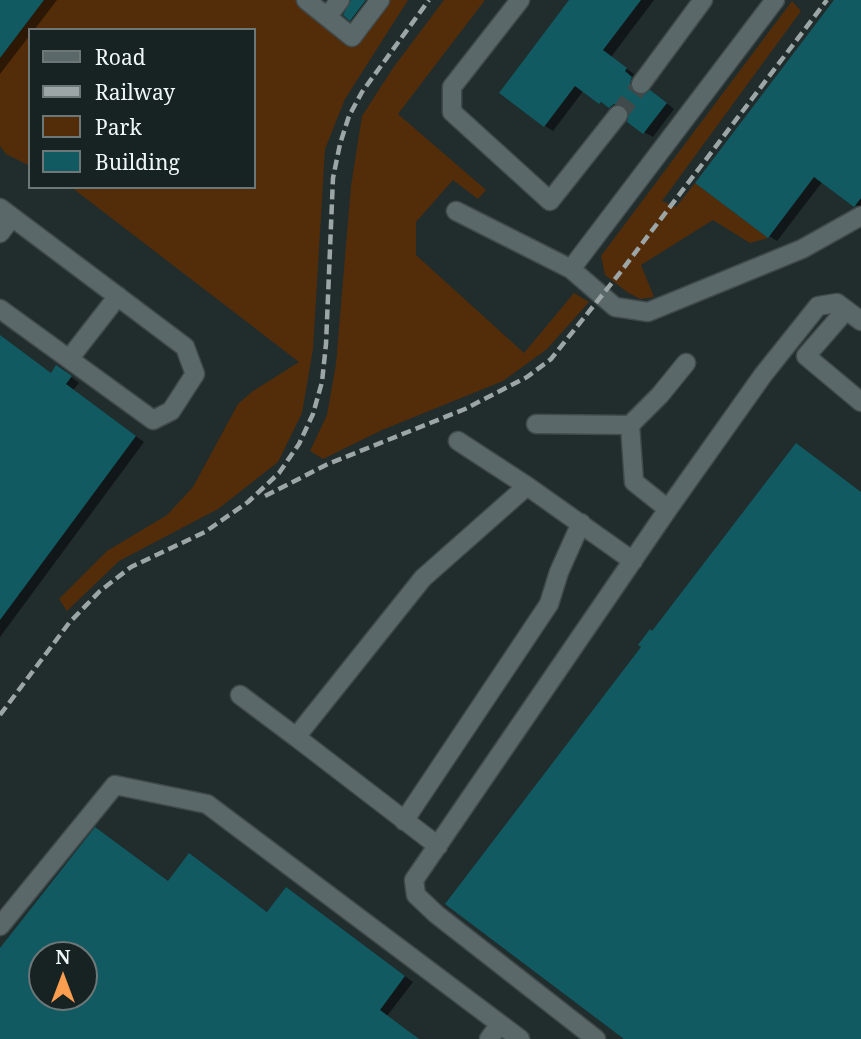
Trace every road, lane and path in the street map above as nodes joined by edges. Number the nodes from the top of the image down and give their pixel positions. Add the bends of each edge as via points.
1 (306, 0) edge
2 (340, 0) edge
3 (380, 0) edge
4 (520, 0) edge
5 (702, 0) edge
6 (775, 0) edge
7 (327, 17) junction
8 (641, 84) tunnel mouth
9 (618, 115) tunnel mouth
10 (456, 211) dead end
11 (6, 212) edge
12 (861, 216) edge
13 (0, 233) edge
14 (572, 269) junction
15 (118, 296) junction
16 (0, 309) edge
17 (854, 316) edge
18 (69, 359) junction
19 (686, 362) dead end
20 (861, 402) edge
21 (536, 424) dead end
22 (631, 425) junction
23 (458, 441) dead end
24 (527, 485) junction
25 (668, 509) junction
26 (581, 523) junction
27 (633, 561) junction
28 (240, 695) dead end
29 (296, 737) junction
30 (404, 821) junction
31 (438, 846) junction
32 (0, 926) edge
33 (500, 1024) junction
34 (489, 1039) edge
35 (520, 1039) edge
36 (596, 1039) edge

1 - 7 lane
2 - 7 lane
3 - 7 lane via 352,37
4 - 9 lane via 452,87 452,112 550,201
5 - 8 lane
6 - 14 lane
10 - 14 lane
11 - 13 lane
11 - 15 lane
12 - 14 lane via 802,249 648,312 615,307
15 - 18 lane
15 - 18 lane via 185,347 195,374 171,411 153,419
16 - 18 lane
17 - 20 lane via 806,356
17 - 25 lane via 837,303 818,306
19 - 22 lane
21 - 22 lane
22 - 25 lane via 634,482
23 - 24 lane
24 - 26 lane
24 - 29 lane via 423,579
25 - 27 lane
26 - 27 lane
26 - 30 lane via 549,604
27 - 31 lane
28 - 29 lane
29 - 30 lane
30 - 31 lane
31 - 36 lane via 414,880 416,895
32 - 33 lane via 115,785 207,804
33 - 34 lane
33 - 35 lane

